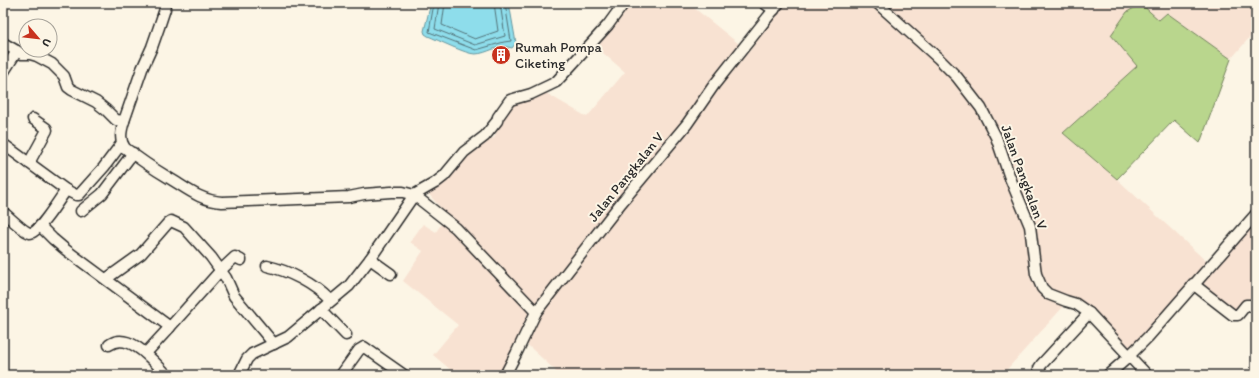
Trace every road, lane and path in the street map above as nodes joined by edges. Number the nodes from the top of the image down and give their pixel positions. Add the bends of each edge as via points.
1 (164, 3) edge
2 (624, 3) edge
3 (764, 3) edge
4 (877, 3) edge
5 (777, 6) edge
6 (3, 43) edge
7 (17, 51) junction
8 (3, 73) edge
9 (33, 119) dead end
10 (124, 121) junction
11 (122, 143) junction
12 (3, 144) edge
13 (133, 153) junction
14 (29, 163) junction
15 (86, 188) junction
16 (66, 190) junction
17 (414, 195) junction
18 (101, 196) junction
19 (81, 211) dead end
20 (3, 212) edge
21 (1256, 214) edge
22 (40, 226) junction
23 (370, 259) junction
24 (241, 260) dead end
25 (268, 266) dead end
26 (220, 271) junction
27 (391, 274) dead end
28 (106, 279) junction
29 (1193, 284) junction
30 (330, 300) junction
31 (320, 309) junction
32 (1256, 309) edge
33 (536, 312) junction
34 (1090, 313) junction
35 (170, 327) junction
36 (346, 335) dead end
37 (274, 344) junction
38 (109, 345) dead end
39 (146, 353) junction
40 (1130, 355) junction
41 (167, 375) edge
42 (239, 375) edge
43 (341, 375) edge
44 (404, 375) edge
45 (505, 375) edge
46 (1042, 375) edge
47 (1108, 375) edge
48 (1147, 375) edge

1 - 10 street via 165,9 159,27
2 - 17 street via 608,25 556,82 531,94 510,100 484,136 464,152 444,176
3 - 5 street
4 - 34 street, Jalan Pangkalan V via 938,58 977,102 996,137 1030,226 1036,274 1042,288 1048,294 1076,304
5 - 33 street, Jalan Pangkalan V via 714,85 687,124
6 - 7 street
7 - 8 street
7 - 10 street via 37,56 52,64 64,76 68,87 96,102 116,120
9 - 14 street via 47,130
10 - 11 street via 121,131
11 - 13 street
11 - 15 street
12 - 14 street
13 - 17 street via 190,191 213,201 349,197 391,192
13 - 18 street
14 - 16 street
15 - 16 street via 79,195
15 - 18 street
16 - 22 street
17 - 23 street
17 - 33 street via 456,228
18 - 19 street
20 - 22 street via 30,233
21 - 29 street
22 - 28 street via 57,243
23 - 27 street
23 - 30 street via 348,286
24 - 26 street via 235,257
25 - 30 street via 297,277
26 - 28 street via 184,227 171,221 141,254
26 - 35 street
26 - 37 street via 234,296
28 - 35 street
29 - 32 street via 1233,315 1238,315 1246,305
29 - 40 street
30 - 31 street
31 - 36 street
31 - 37 street via 288,337
33 - 45 street, Jalan Pangkalan V
34 - 40 street, Jalan Pangkalan V
34 - 46 street via 1041,365 1039,368
35 - 39 street
37 - 42 street via 252,354
38 - 39 street via 118,340
39 - 41 street
40 - 47 street
40 - 48 street, Jalan Pangkalan V
43 - 44 street via 364,347

